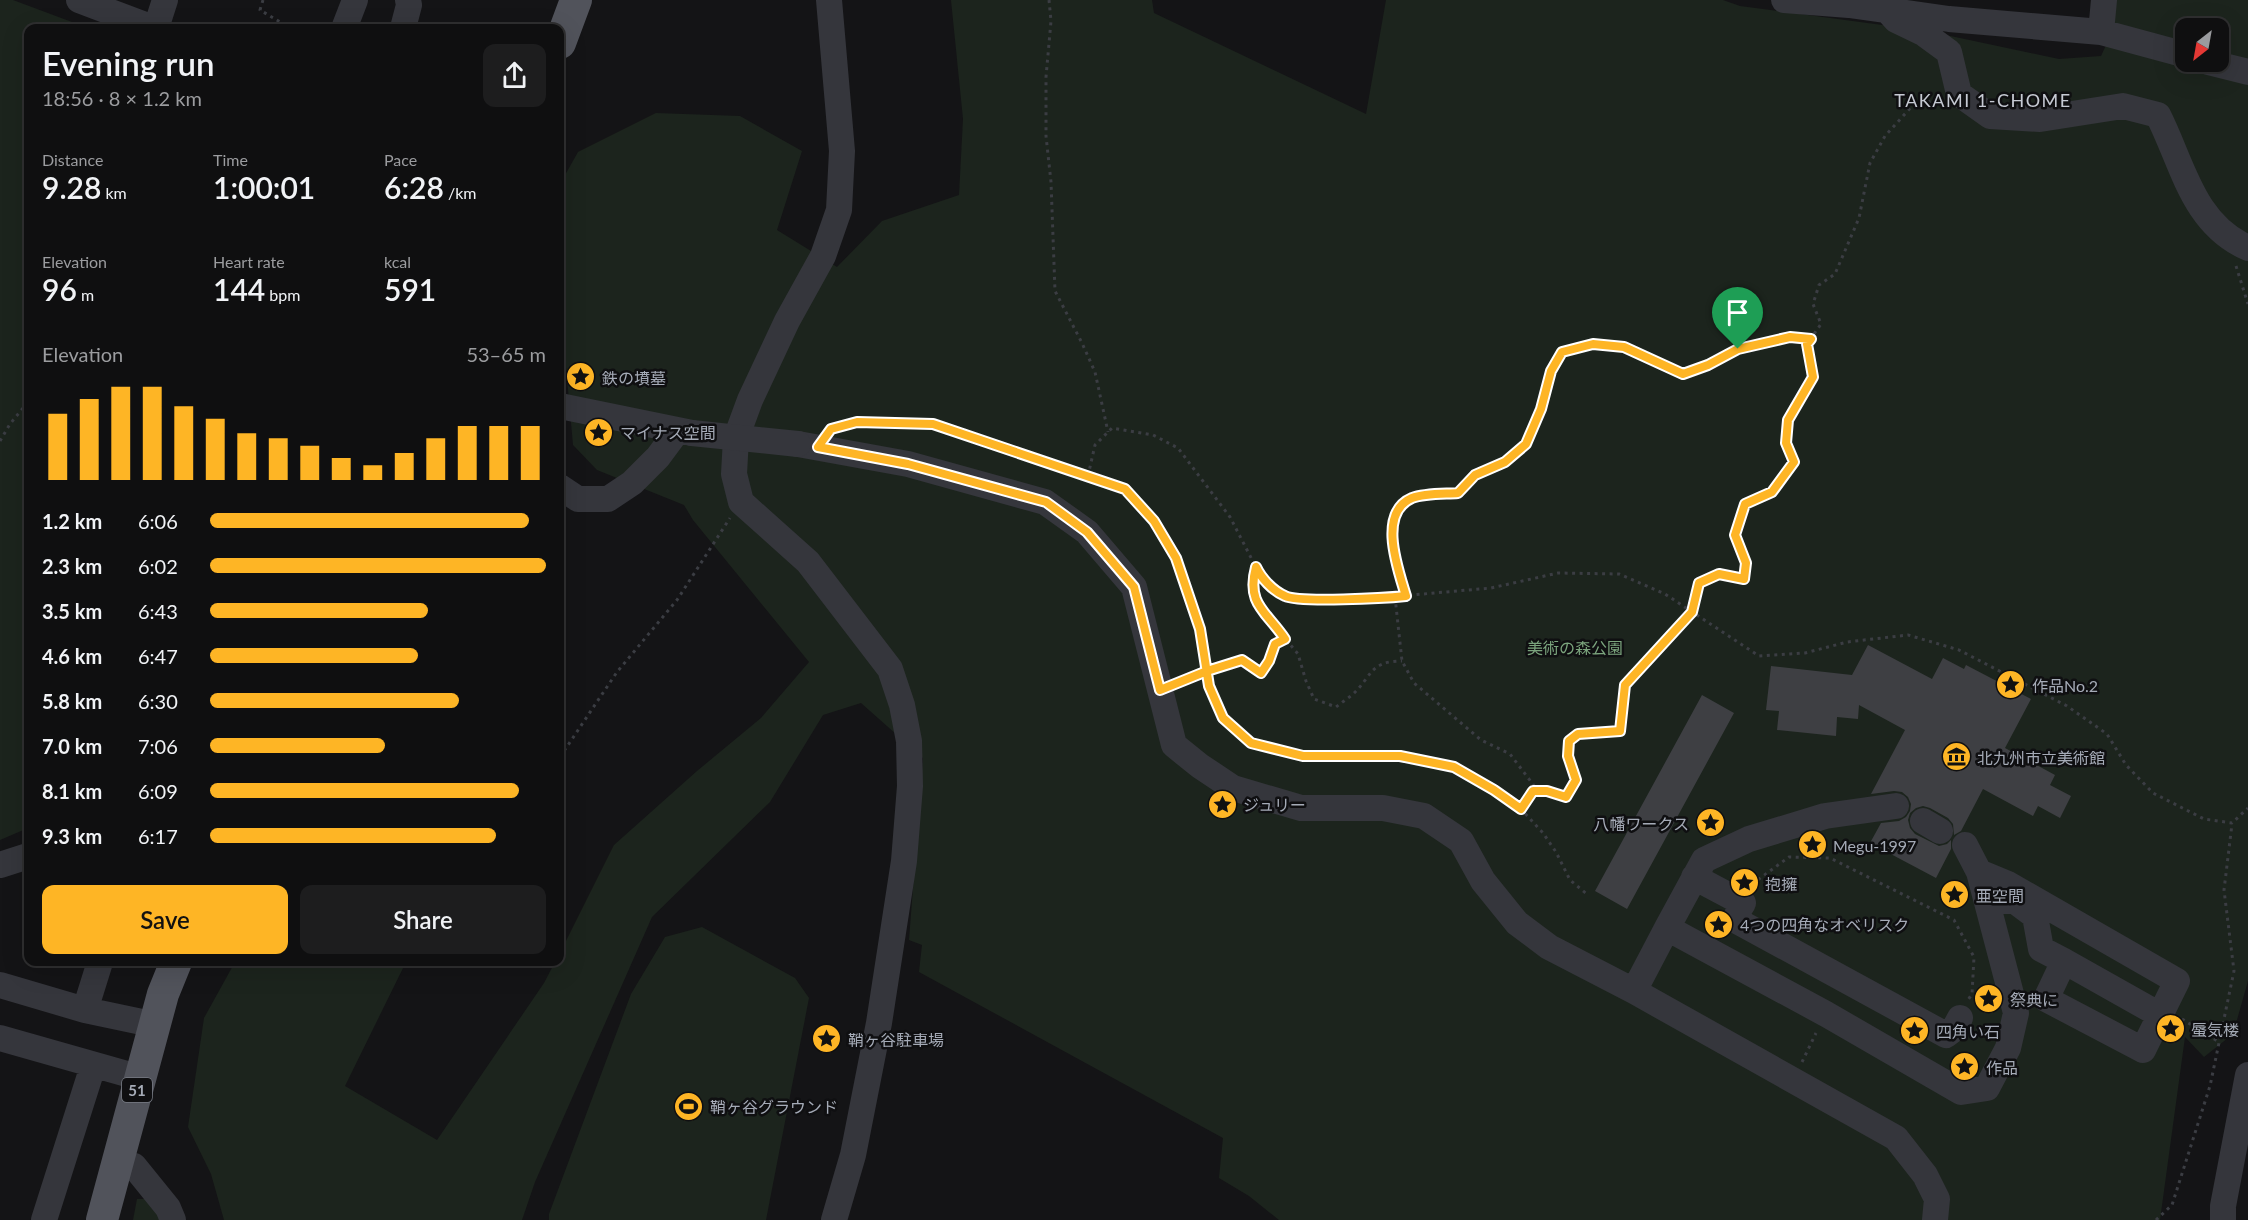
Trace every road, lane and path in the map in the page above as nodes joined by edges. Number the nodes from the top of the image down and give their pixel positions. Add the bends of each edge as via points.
1 (79, 0) edge
2 (165, 0) edge
3 (263, 0) edge
4 (355, 0) edge
5 (408, 0) edge
6 (560, 0) edge
7 (576, 0) edge
8 (828, 0) edge
9 (1049, 0) edge
10 (1784, 0) edge
11 (2104, 0) edge
12 (1887, 10) junction
13 (143, 24) edge
14 (156, 24) edge
15 (283, 24) edge
16 (346, 24) edge
17 (404, 24) edge
18 (551, 24) edge
19 (564, 32) edge
20 (2101, 32) junction
21 (2175, 52) edge
22 (2229, 67) edge
23 (2248, 72) edge
24 (1971, 102) junction
25 (2248, 248) edge
26 (1811, 339) junction
27 (24, 407) edge
28 (568, 408) edge
29 (685, 432) junction
30 (1108, 432) junction
31 (0, 441) edge
32 (808, 446) junction
33 (1088, 476) junction
34 (564, 490) edge
35 (741, 502) junction
36 (1256, 567) junction
37 (1406, 596) junction
38 (1395, 597) junction
39 (1692, 612) junction
40 (1285, 639) junction
41 (1402, 661) junction
42 (1207, 671) junction
43 (1160, 690) junction
44 (564, 751) edge
45 (1539, 791) junction
46 (1896, 806) dead end
47 (2248, 808) edge
48 (1521, 809) junction
49 (2232, 823) junction
50 (1965, 844) dead end
51 (24, 857) edge
52 (0, 865) edge
53 (1979, 872) junction
54 (1694, 877) junction
55 (1588, 895) dead end
56 (1987, 901) junction
57 (1743, 903) junction
58 (1666, 928) junction
59 (2064, 962) junction
60 (99, 966) edge
61 (174, 966) edge
62 (191, 966) edge
63 (0, 985) edge
64 (1634, 991) junction
65 (85, 1010) junction
66 (2162, 1011) junction
67 (1960, 1018) junction
68 (156, 1024) junction
69 (1820, 1026) dead end
70 (0, 1038) edge
71 (2219, 1042) junction
72 (2008, 1048) junction
73 (1800, 1065) dead end
74 (93, 1066) junction
75 (2248, 1075) edge
76 (141, 1078) junction
77 (2244, 1112) edge
78 (134, 1166) junction
79 (44, 1220) edge
80 (102, 1220) edge
81 (120, 1220) edge
82 (173, 1220) edge
83 (834, 1220) edge
84 (1935, 1220) edge
85 (2156, 1220) edge
86 (2223, 1220) edge

1 - 13 street
2 - 14 street
3 - 15 path via 260,10
4 - 16 street
5 - 17 street
6 - 18 main road
7 - 19 main road
8 - 35 street via 842,151 839,210 823,256 787,321 736,438 734,474
9 - 30 path via 1046,136 1055,291 1095,372
10 - 12 street
11 - 20 street
12 - 20 street
12 - 24 street via 1896,20 1923,33 1948,52 1959,94
20 - 21 street
22 - 23 street
24 - 25 street via 1990,116 2030,119 2123,106 2157,114 2200,210 2233,242
24 - 26 path via 1939,100 1914,104 1885,136 1870,163 1859,218 1835,274 1819,285 1812,304 1821,324
26 - 37 path via 1790,337 1738,349 1683,374 1624,347 1593,344 1562,352 1551,371 1526,444 1505,462 1475,475 1458,493 1414,497 1402,504 1392,524 1396,561
26 - 39 path via 1807,344 1813,377 1788,420 1786,443 1794,462 1772,492 1745,504 1735,535 1746,563 1744,579 1719,574 1699,583
27 - 31 path
28 - 29 street
29 - 32 street, bridge
29 - 34 street via 632,483 608,500 578,499
30 - 33 path via 1095,445
30 - 36 path via 1112,428 1153,435 1178,448 1230,517
32 - 33 path via 831,429 857,422 933,424
32 - 43 street via 908,464 1046,502 1087,532 1134,587
33 - 42 path via 1125,489 1154,521 1176,558 1200,629
35 - 44 path via 677,600 617,672
35 - 83 street via 808,562 890,669 909,741 904,861 879,1023 853,1155
36 - 38 path via 1261,577 1286,597
36 - 40 path via 1252,580 1255,602
37 - 38 path
37 - 39 path via 1491,588 1558,573 1619,574 1665,594
38 - 41 path
39 - 45 path via 1625,685 1620,731 1578,734 1569,741 1568,756 1576,780 1566,797
39 - 49 path via 1759,656 1805,653 1847,642 1908,634 1959,650 2067,706 2106,734 2126,765 2154,793 2204,819
40 - 41 path via 1298,654 1314,699 1336,706 1353,694 1371,670 1390,661
40 - 42 path via 1275,644 1261,673 1242,660
41 - 45 path via 1414,682 1481,740 1510,754
42 - 43 path
42 - 48 path via 1223,718 1251,743 1303,756 1400,756 1454,767
43 - 64 street via 1174,744 1233,788 1300,808 1383,808 1424,816 1461,841 1483,881 1517,923 1549,947
45 - 48 path via 1533,791
46 - 54 street via 1825,816 1749,839 1704,860
47 - 49 path
48 - 55 path via 1544,833 1570,879
49 - 71 path via 2224,890 2234,971
50 - 53 street
51 - 52 street
53 - 56 street
53 - 66 street via 2008,884 2177,981
54 - 57 street
54 - 58 street
56 - 59 street via 2015,901 2035,916 2041,949
56 - 72 street via 2016,1013
57 - 67 street via 1738,911 1739,922 1946,1035
57 - 67 path via 1759,879 1789,857 1830,858 1954,920 1974,957 1972,994
58 - 64 street
58 - 72 street via 1960,1092 1987,1088
59 - 66 street
59 - 66 street via 2046,999 2143,1050
60 - 65 street
61 - 68 main road, 51
62 - 78 main road, 51 via 177,999
63 - 65 street
64 - 84 street via 1896,1138 1925,1175 1937,1199
65 - 68 street
66 - 71 path
67 - 72 path
68 - 76 main road, 51
69 - 73 path
70 - 74 street
71 - 85 path via 2210,1086 2172,1205
74 - 76 street
74 - 79 street
75 - 77 street
76 - 80 main road, 51
77 - 86 street
78 - 81 main road, 51
78 - 82 street

